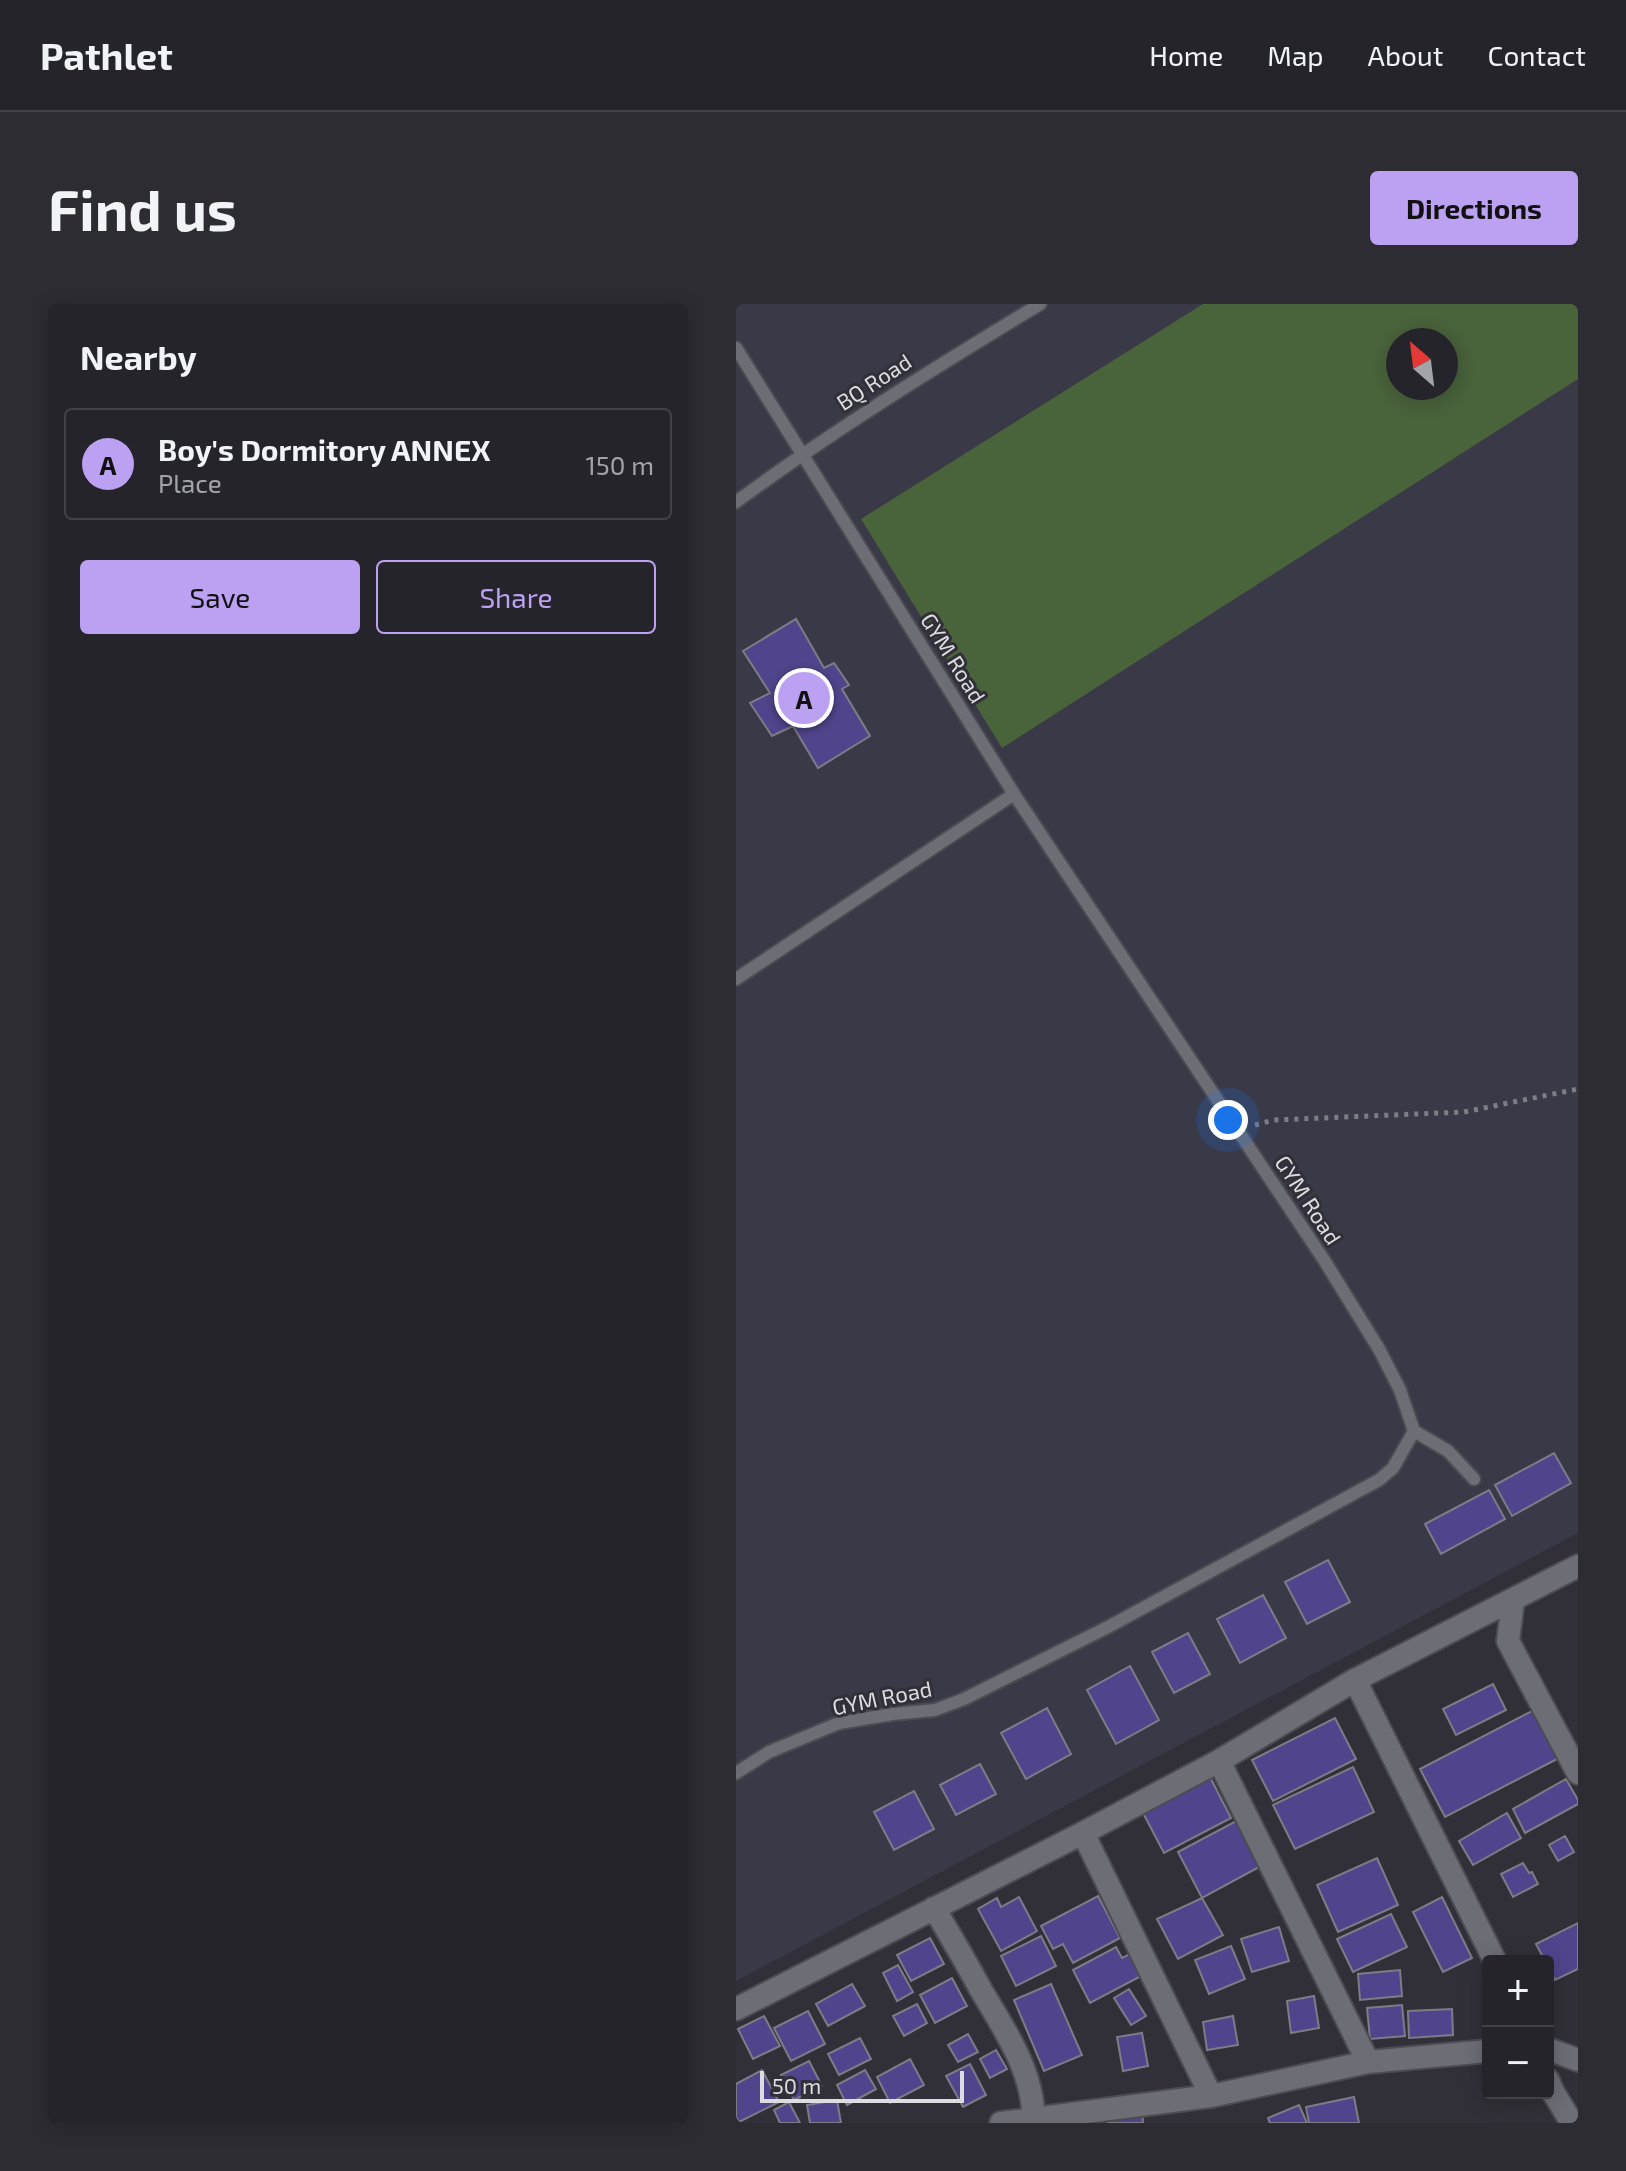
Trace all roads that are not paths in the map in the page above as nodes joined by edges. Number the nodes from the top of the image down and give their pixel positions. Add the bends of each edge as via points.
1 (1040, 304) edge
2 (736, 348) edge
3 (803, 453) junction
4 (736, 502) edge
5 (1014, 794) junction
6 (736, 979) edge
7 (1414, 1431) junction
8 (1474, 1479) dead end
9 (1578, 1566) edge
10 (1513, 1601) junction
11 (1470, 1621) junction
12 (1508, 1641) junction
13 (1355, 1680) junction
14 (1219, 1761) junction
15 (736, 1773) edge
16 (1578, 1773) edge
17 (1083, 1833) junction
18 (934, 1908) junction
19 (1492, 1955) edge
20 (736, 2009) edge
21 (1554, 2051) edge
22 (1482, 2052) edge
23 (1578, 2060) edge
24 (1368, 2062) junction
25 (1554, 2094) edge
26 (1211, 2096) junction
27 (1034, 2120) edge
28 (1001, 2123) edge
29 (1572, 2123) edge

1 - 3 lane, BQ Road
2 - 3 lane, GYM Road
3 - 4 lane, BQ Road
3 - 5 lane, GYM Road
5 - 6 lane
5 - 7 lane, GYM Road via 1324,1260 1379,1349
7 - 8 lane via 1448,1451
7 - 15 lane, GYM Road via 1393,1468 1379,1480 1108,1627 964,1699 935,1710 839,1723 769,1752
9 - 10 street
10 - 11 street
10 - 12 street
11 - 12 street
11 - 13 street
12 - 16 street
13 - 14 street
13 - 19 street
14 - 17 street
14 - 24 street
17 - 18 street
17 - 26 street
18 - 20 street
18 - 27 street via 1024,2070
21 - 23 street
22 - 24 street
24 - 26 street
25 - 29 street
26 - 27 street
27 - 28 street

